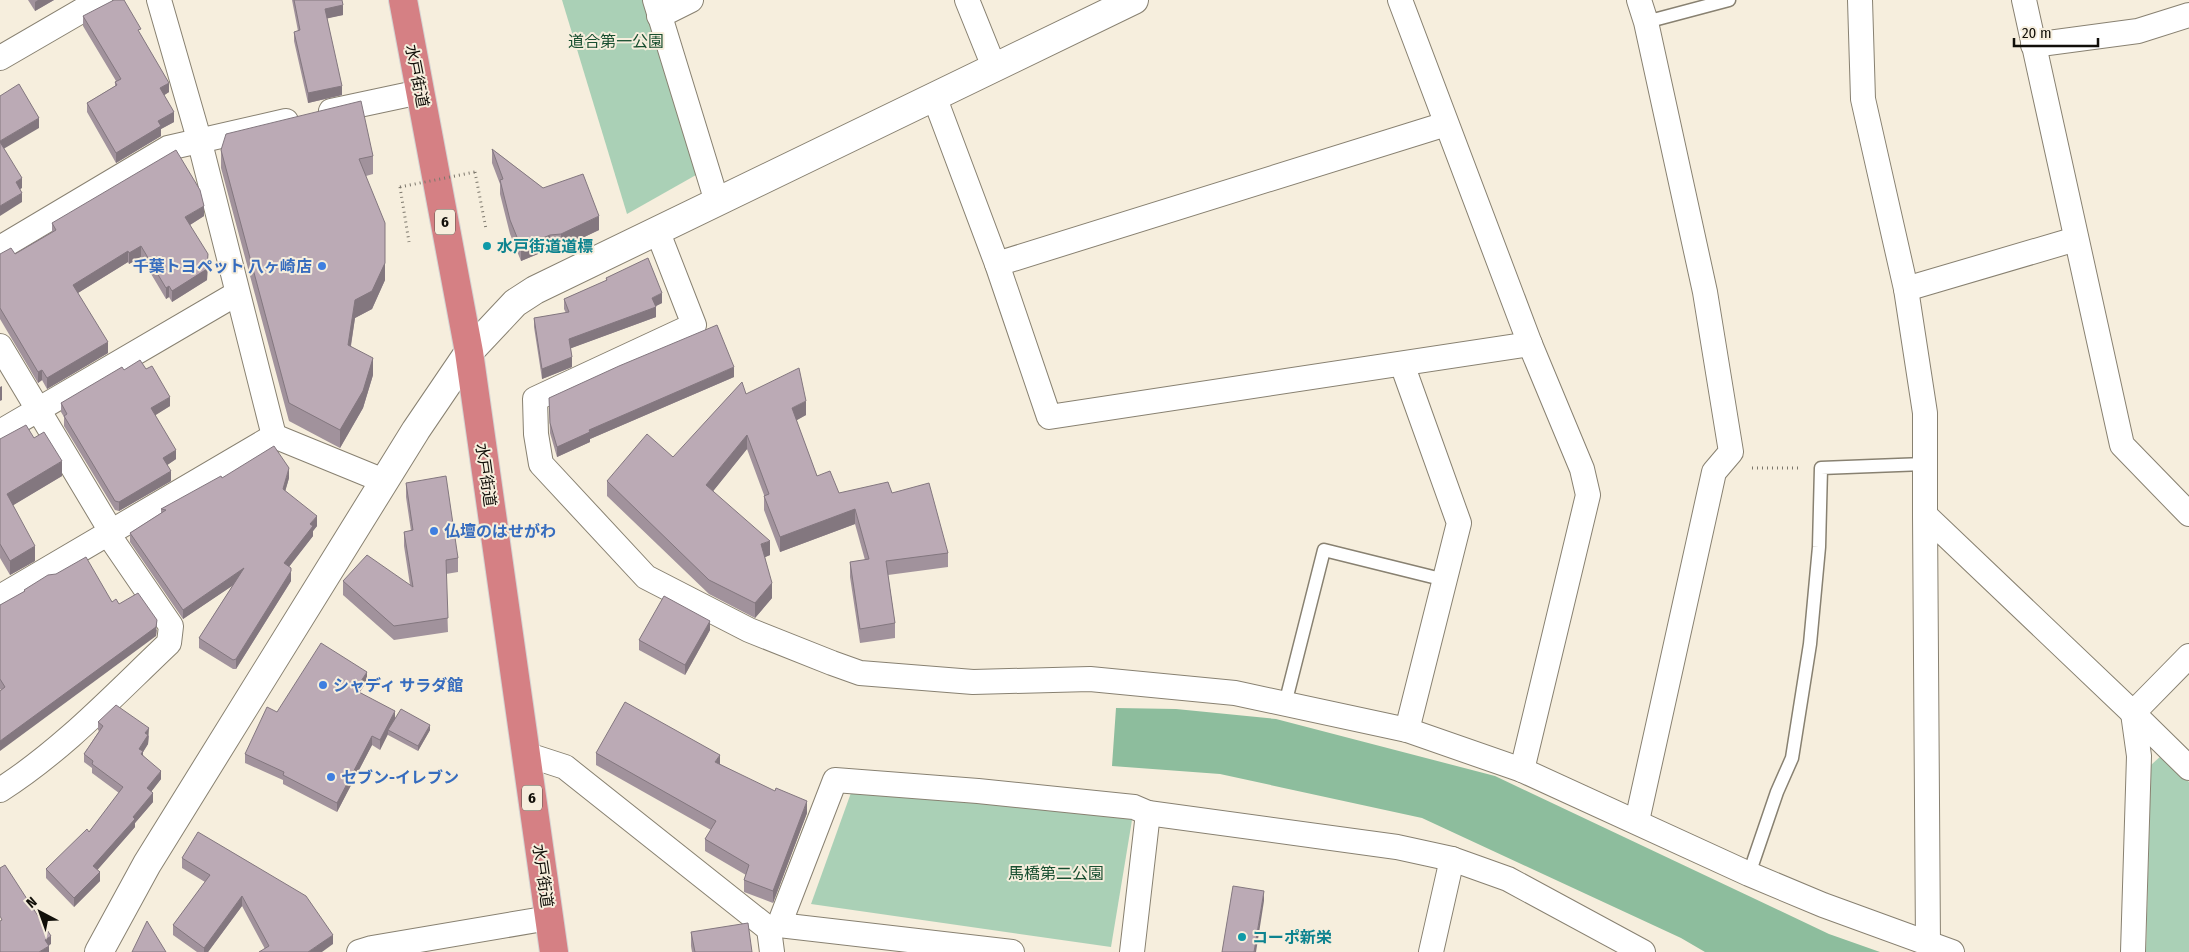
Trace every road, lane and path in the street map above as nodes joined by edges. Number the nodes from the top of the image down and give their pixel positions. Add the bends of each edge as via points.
1 (100, 0) edge
2 (159, 0) edge
3 (403, 0) edge
4 (691, 0) edge
5 (966, 0) edge
6 (1134, 0) edge
7 (1400, 0) edge
8 (1729, 0) edge
9 (1860, 0) edge
10 (2024, 0) edge
11 (657, 8) edge
12 (1643, 11) edge
13 (2189, 15) edge
14 (2033, 45) junction
15 (0, 58) edge
16 (994, 68) junction
17 (420, 92) junction
18 (934, 96) junction
19 (1446, 124) junction
20 (199, 139) junction
21 (717, 202) junction
22 (486, 229) dead end
23 (657, 230) junction
24 (2076, 239) junction
25 (409, 242) dead end
26 (0, 248) edge
27 (997, 264) junction
28 (1906, 290) junction
29 (236, 294) junction
30 (1530, 344) junction
31 (0, 346) edge
32 (469, 352) junction
33 (1402, 364) junction
34 (37, 410) junction
35 (0, 432) edge
36 (274, 436) junction
37 (1725, 459) junction
38 (1924, 464) junction
39 (1822, 468) junction
40 (384, 481) junction
41 (2189, 514) edge
42 (1925, 515) junction
43 (110, 534) junction
44 (1445, 580) junction
45 (0, 597) edge
46 (2189, 656) edge
47 (1285, 704) junction
48 (2133, 713) junction
49 (1407, 730) junction
50 (525, 754) junction
51 (2189, 768) edge
52 (1522, 770) junction
53 (0, 790) edge
54 (1148, 813) junction
55 (1637, 821) junction
56 (1452, 859) junction
57 (1749, 874) junction
58 (549, 918) junction
59 (774, 927) junction
60 (1928, 945) junction
61 (99, 952) edge
62 (359, 952) edge
63 (554, 952) edge
64 (772, 952) edge
65 (1012, 952) edge
66 (1132, 952) edge
67 (1431, 952) edge
68 (1643, 952) edge
69 (1952, 952) edge
70 (2133, 952) edge

1 - 15 street
2 - 20 street
3 - 17 highway, 水戸街道 / 6
4 - 11 street
5 - 16 street
6 - 16 street
7 - 19 street
8 - 12 lane
9 - 28 street via 1863,99
10 - 14 street
11 - 21 street
12 - 37 street via 1705,292 1732,452
13 - 14 street via 2138,31
14 - 24 street
16 - 18 street
17 - 20 street
17 - 32 highway, 水戸街道 / 6
18 - 21 street
18 - 27 street
19 - 27 street
19 - 30 street
20 - 26 street via 168,148
20 - 29 street
21 - 23 street
22 - 25 path, bridge via 476,172 400,187
23 - 32 street via 535,290 515,303
23 - 47 street via 694,325 535,399 541,464 646,577 749,630 860,673 972,682 1090,679 1235,693
24 - 28 street
24 - 41 street via 2122,445
27 - 33 street via 1049,417
28 - 38 street via 1925,413
29 - 34 street
29 - 36 street
30 - 33 street
30 - 52 street via 1582,469 1588,495
31 - 34 street
32 - 40 street
32 - 50 highway, 水戸街道 / 6
33 - 44 street via 1459,523
34 - 35 street
34 - 43 street
36 - 40 street
36 - 43 street
37 - 39 path via 1736,468
37 - 55 street via 1714,472
38 - 39 lane
38 - 42 street
39 - 57 lane via 1810,644 1792,758
40 - 61 street via 146,864
42 - 48 street
42 - 60 street
43 - 45 street
43 - 53 street via 171,626 169,644 56,748
44 - 47 lane via 1324,550
44 - 49 street
46 - 48 street
47 - 49 street
48 - 51 street
48 - 70 street via 2139,756
49 - 52 street
50 - 58 highway, 水戸街道 / 6
50 - 59 street via 565,767
52 - 55 street
54 - 56 street via 1396,847
54 - 59 street via 1134,807 835,780
54 - 66 street
55 - 57 street
56 - 67 street
56 - 68 street via 1508,878
57 - 60 street
58 - 62 street
58 - 63 highway, 水戸街道 / 6
59 - 64 street
59 - 65 street
60 - 69 street

